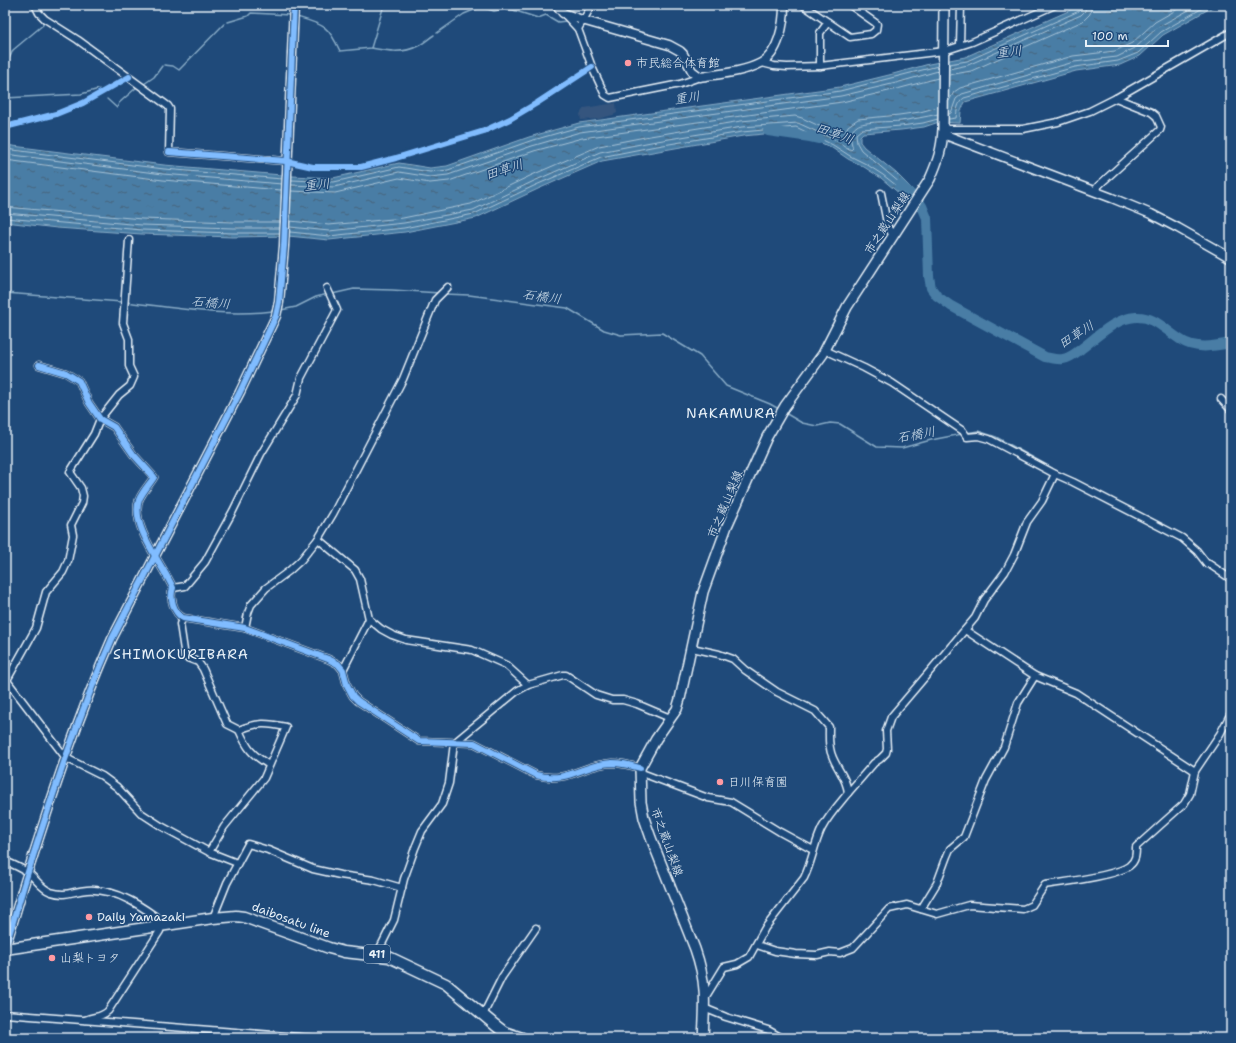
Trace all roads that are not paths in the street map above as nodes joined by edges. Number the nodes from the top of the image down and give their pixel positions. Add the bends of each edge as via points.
1 (36, 5) edge
2 (294, 5) edge
3 (557, 5) edge
4 (592, 5) edge
5 (784, 5) edge
6 (850, 5) edge
7 (944, 5) edge
8 (961, 5) edge
9 (1055, 5) edge
10 (806, 6) edge
11 (563, 12) junction
12 (582, 20) junction
13 (828, 22) junction
14 (578, 29) junction
15 (1231, 32) edge
16 (960, 45) junction
17 (944, 53) junction
18 (762, 63) junction
19 (820, 66) junction
20 (700, 77) junction
21 (1116, 98) junction
22 (943, 130) junction
23 (286, 161) junction
24 (1094, 192) junction
25 (881, 193) dead end
26 (893, 235) junction
27 (129, 240) dead end
28 (1231, 258) edge
29 (448, 287) dead end
30 (327, 288) dead end
31 (825, 350) junction
32 (39, 365) dead end
33 (1221, 399) dead end
34 (1231, 410) edge
35 (100, 419) junction
36 (1055, 474) junction
37 (318, 539) junction
38 (155, 557) junction
39 (1231, 579) edge
40 (173, 588) junction
41 (183, 618) junction
42 (369, 619) junction
43 (245, 628) junction
44 (965, 630) junction
45 (692, 648) junction
46 (343, 670) junction
47 (1035, 676) junction
48 (6, 679) edge
49 (528, 685) junction
50 (1231, 713) edge
51 (670, 718) junction
52 (239, 730) junction
53 (454, 743) junction
54 (66, 758) junction
55 (269, 765) junction
56 (639, 770) junction
57 (1195, 771) junction
58 (848, 793) junction
59 (813, 850) junction
60 (209, 852) junction
61 (5, 861) edge
62 (237, 863) junction
63 (28, 872) junction
64 (402, 888) junction
65 (921, 909) junction
66 (213, 918) junction
67 (164, 925) junction
68 (536, 928) dead end
69 (757, 945) junction
70 (5, 948) edge
71 (378, 954) junction
72 (705, 998) junction
73 (704, 1008) junction
74 (5, 1014) edge
75 (482, 1015) junction
76 (84, 1021) junction
77 (311, 1038) edge
78 (522, 1038) edge
79 (703, 1038) edge
80 (782, 1038) edge

1 - 23 street via 45,19 168,106 169,152
2 - 23 street
3 - 11 street
4 - 12 street
5 - 18 street via 778,42
6 - 13 street via 877,24 876,30 871,34 850,37
7 - 17 main road, 市之蔵山梨線
8 - 16 street
9 - 16 street
10 - 13 street
11 - 12 street
11 - 14 street
12 - 14 street
12 - 20 street via 669,45 683,54 692,71
13 - 19 street via 820,33
14 - 20 street via 592,67 605,95 610,98 680,84
15 - 21 street
16 - 17 street
17 - 19 street
17 - 22 main road, 市之蔵山梨線
18 - 19 street via 774,66
18 - 20 street
21 - 22 street via 1090,111 1038,127
21 - 24 street via 1151,112 1161,127
22 - 24 street
22 - 26 main road, 市之蔵山梨線 via 942,148 930,179
23 - 38 street via 284,246 276,316
24 - 28 street via 1151,214
25 - 26 street via 888,228
26 - 31 main road, 市之蔵山梨線 via 847,307
27 - 35 street via 123,323 129,339 129,366 134,377 130,386 119,395
29 - 37 street via 435,300 403,379 382,422
30 - 40 street via 338,310 301,378 297,395 262,454 205,562 185,586
31 - 36 street via 892,383 965,433 967,437 978,436 988,439
31 - 45 main road, 市之蔵山梨線 via 782,411 757,459 703,592
32 - 35 street via 66,372 78,381
33 - 34 street
35 - 38 street via 114,427 133,454 154,477 139,500 137,513
35 - 48 street via 94,434 70,472 81,488 83,496 71,525 73,535 68,561 63,572 46,592 36,628
36 - 39 street via 1182,538 1208,564
36 - 44 street via 1042,501 1027,522 1005,572
37 - 42 street via 355,570 360,579
37 - 43 street via 301,560 266,588 251,605
38 - 40 street
38 - 54 street via 112,639
40 - 41 street via 171,600 179,616
41 - 43 street
41 - 52 street via 180,624 185,657 198,662 227,724
42 - 46 street
42 - 49 street via 381,629 406,640 472,650 506,665
43 - 46 street via 328,659
44 - 47 street
44 - 58 street via 891,717 886,732 886,753
45 - 51 main road, 市之蔵山梨線 via 677,709
45 - 58 street via 733,659 777,692 815,711 829,727 832,758 842,774
46 - 53 street via 347,685 358,701 420,741
47 - 57 street via 1076,693
47 - 65 street via 1018,703 1004,747 986,780 964,837 950,849 937,883
48 - 54 street
49 - 51 street via 563,675 596,695 637,704
49 - 53 street
50 - 57 street
51 - 56 main road, 市之蔵山梨線
52 - 55 street via 251,752
52 - 55 street via 266,723 286,727
53 - 56 street via 474,743 536,775 547,778 563,777 611,763 627,764
53 - 64 street via 449,783 442,804 422,831
54 - 60 street via 102,776 117,787 141,813
54 - 63 street
55 - 60 street via 264,778 224,827
56 - 59 street via 708,798 731,802
56 - 72 main road, 市之蔵山梨線 via 644,818 698,959
57 - 65 street via 1190,794 1184,804 1136,847 1136,856 1130,866 1114,872 1045,885 1032,905 1023,909 969,905 938,914
58 - 59 street via 823,828
59 - 69 street via 804,878 765,928
60 - 62 street
61 - 63 street
62 - 64 street via 248,844 340,876 374,880
62 - 66 street
63 - 67 street via 43,888 51,892 64,895 87,890 109,892 129,899 145,908
63 - 70 street
64 - 71 street via 394,920
65 - 69 street via 907,904 889,909 853,948 840,953 796,954
66 - 67 highway, daibosatu line / 411
66 - 71 highway, daibosatu line / 411 via 244,917 344,952
67 - 70 highway, daibosatu line / 411
67 - 76 street via 108,1011 102,1016 90,1017
68 - 75 street via 502,977
69 - 72 street via 744,961 724,967
71 - 75 highway, daibosatu line / 411 via 446,984
72 - 73 main road, 市之蔵山梨線
73 - 79 main road, 市之蔵山梨線
73 - 80 street via 768,1030
74 - 76 street
75 - 78 highway, daibosatu line / 411 via 504,1032
76 - 77 street

